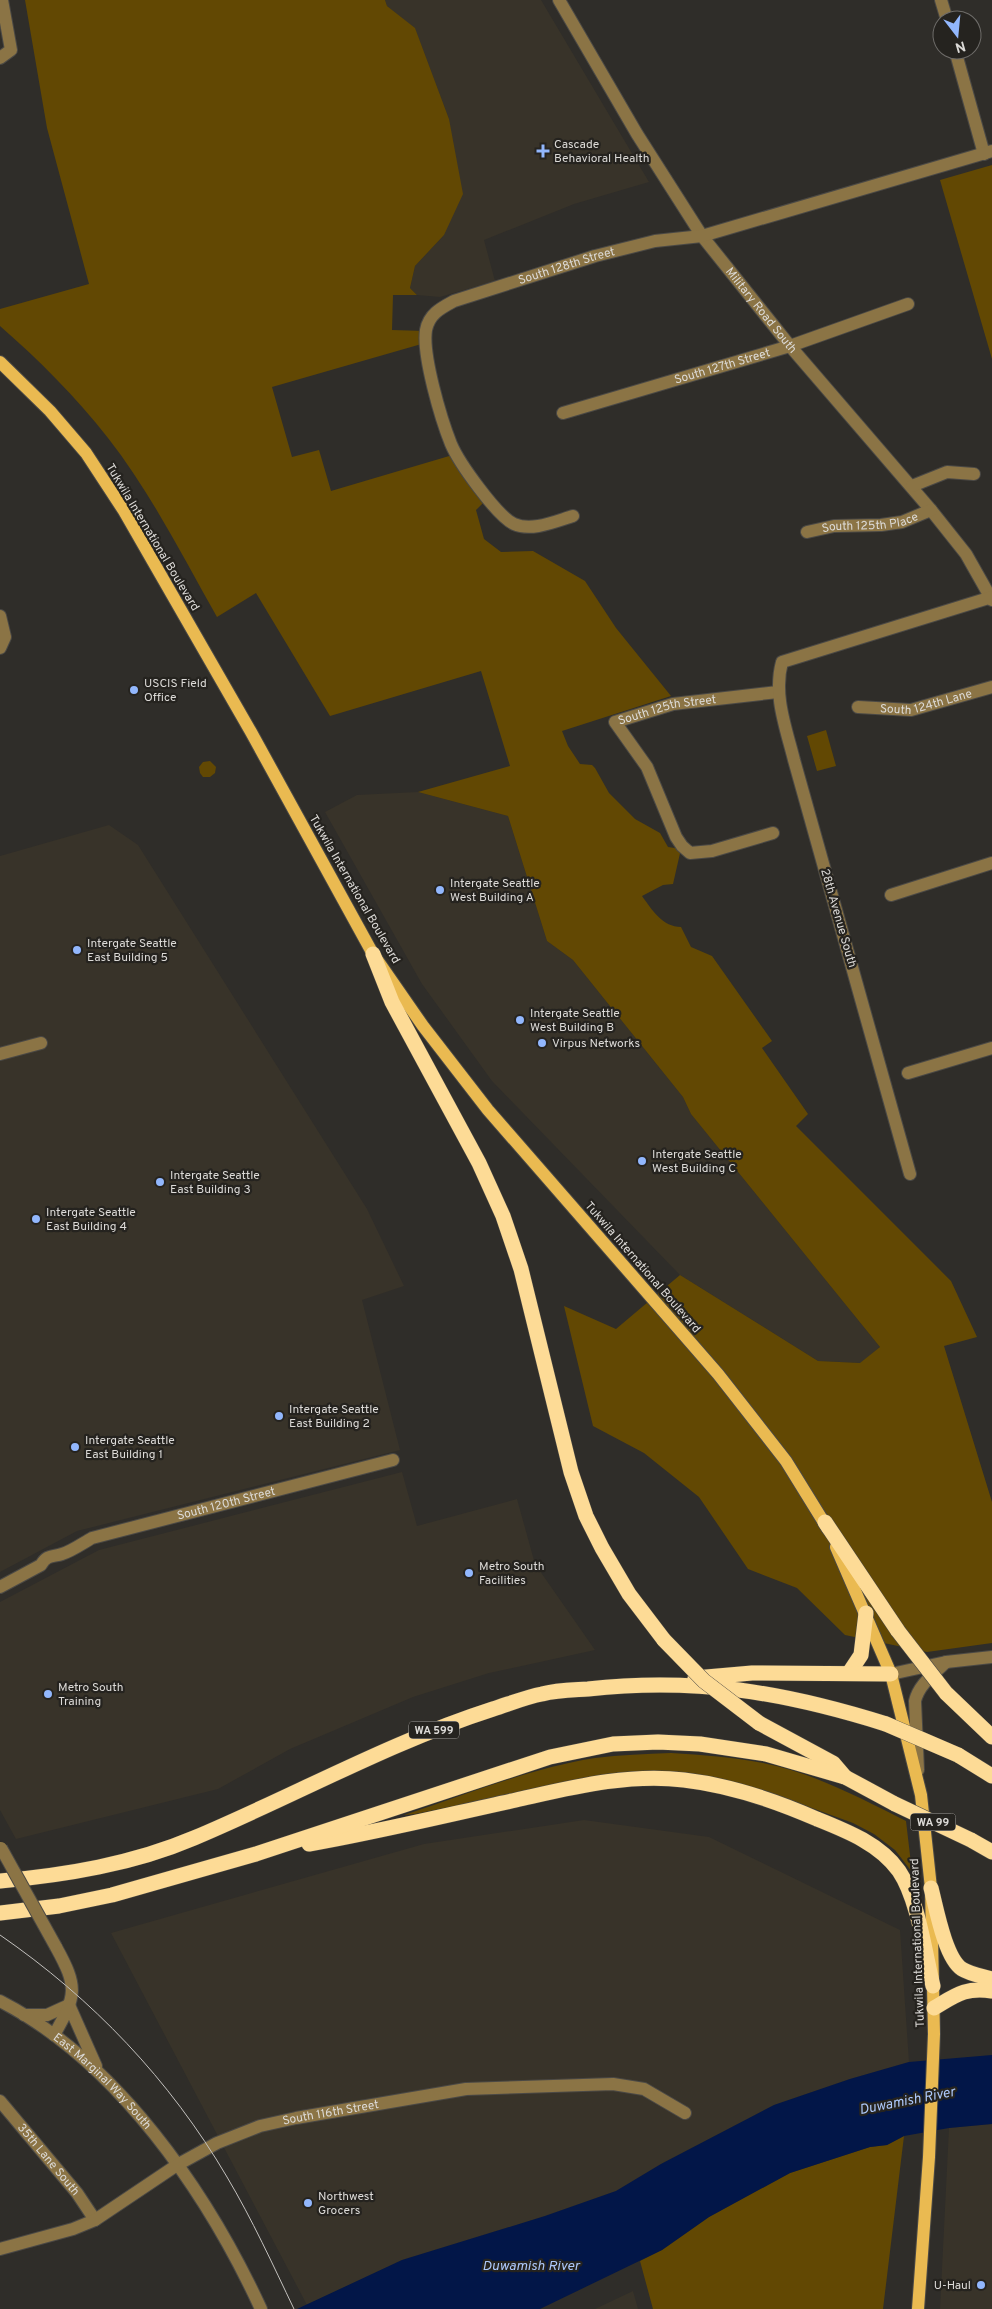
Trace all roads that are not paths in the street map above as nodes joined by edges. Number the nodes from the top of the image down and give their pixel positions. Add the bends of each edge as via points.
1 (2, 0) edge
2 (559, 0) edge
3 (0, 58) edge
4 (958, 60) edge
5 (988, 153) edge
6 (702, 236) junction
7 (908, 304) dead end
8 (790, 346) junction
9 (0, 362) edge
10 (563, 413) dead end
11 (974, 474) dead end
12 (912, 486) junction
13 (931, 510) junction
14 (573, 516) dead end
15 (807, 532) dead end
16 (992, 598) edge
17 (0, 616) edge
18 (2, 646) edge
19 (992, 687) edge
20 (778, 692) junction
21 (858, 707) dead end
22 (773, 833) dead end
23 (992, 863) edge
24 (891, 895) dead end
25 (373, 954) junction
26 (41, 1043) dead end
27 (992, 1048) edge
28 (0, 1054) edge
29 (908, 1073) dead end
30 (910, 1174) dead end
31 (393, 1460) dead end
32 (825, 1522) junction
33 (0, 1586) edge
34 (866, 1613) junction
35 (992, 1657) edge
36 (946, 1662) junction
37 (849, 1673) junction
38 (890, 1674) junction
39 (617, 1686) junction
40 (992, 1737) edge
41 (992, 1776) edge
42 (845, 1777) junction
43 (918, 1782) junction
44 (1, 1846) edge
45 (992, 1852) edge
46 (256, 1854) junction
47 (0, 1881) edge
48 (931, 1888) junction
49 (0, 1913) edge
50 (992, 1979) edge
51 (933, 1986) junction
52 (992, 1991) edge
53 (0, 2001) edge
54 (69, 2005) junction
55 (934, 2008) junction
56 (24, 2015) junction
57 (54, 2035) junction
58 (99, 2073) junction
59 (0, 2101) edge
60 (685, 2112) dead end
61 (177, 2165) junction
62 (95, 2220) junction
63 (0, 2249) edge
64 (261, 2309) edge
65 (918, 2309) edge

1 - 3 street via 11,50
2 - 6 street, Military Road South via 637,134
4 - 5 street
5 - 6 street, South 128th Street
6 - 8 street, Military Road South
6 - 14 street, South 128th Street via 655,241 595,256 454,301 431,317 425,344 432,379 452,445 472,479 499,512 513,523 526,527
7 - 8 street, South 127th Street
8 - 10 street, South 127th Street
8 - 12 street, Military Road South
9 - 25 main road, Tukwila International Boulevard via 86,453 124,510
11 - 12 street via 947,472
12 - 13 street, Military Road South
13 - 15 street, South 125th Place via 902,522 834,526
13 - 16 street, Military Road South via 966,554
16 - 20 street, 28th Avenue South via 782,662
17 - 18 street via 5,637
19 - 21 street, South 124th Lane via 912,710
20 - 22 street, South 125th Street via 673,704 615,722 647,768 676,837 690,853 702,853
20 - 30 street, 28th Avenue South via 808,812
23 - 24 street
25 - 32 main road, Tukwila International Boulevard via 488,1110 718,1374 786,1461
25 - 42 highway, bridge via 392,1002 479,1163 503,1216 526,1286 571,1472 586,1516 602,1548 629,1594 664,1640 704,1681 759,1723 833,1763
26 - 28 street
27 - 29 street
31 - 33 street, South 120th Street via 92,1538 61,1554 54,1564 41,1565
32 - 34 main road, Tukwila International Boulevard
32 - 40 highway, bridge via 898,1631 946,1693
34 - 37 highway via 861,1655
34 - 38 main road, Tukwila International Boulevard
35 - 36 street
36 - 38 street
36 - 43 street via 922,1685 915,1701
37 - 38 highway
37 - 39 highway via 752,1672
38 - 43 main road, Tukwila International Boulevard
39 - 41 highway, WA 599, bridge via 697,1685 746,1689 832,1707 886,1724 958,1755
39 - 47 highway, WA 599 via 542,1694 470,1716 192,1839 147,1854 98,1868
42 - 45 highway, WA 99, bridge
42 - 46 highway via 766,1754 700,1744 614,1744 550,1757
43 - 48 main road, Tukwila International Boulevard
44 - 54 street, East Marginal Way South, bridge via 72,1979
46 - 49 highway via 112,1895
46 - 51 highway via 583,1786 646,1780 682,1780 713,1785 799,1810 852,1833 878,1850 905,1881
48 - 50 highway via 956,1964 966,1971
48 - 51 main road, Tukwila International Boulevard
51 - 55 main road, Tukwila International Boulevard
52 - 55 highway via 964,1990
53 - 56 street
54 - 56 street via 47,2015
54 - 57 street, East Marginal Way South
54 - 58 street
55 - 65 main road, Tukwila International Boulevard via 929,2158
56 - 57 street
57 - 58 street, East Marginal Way South
58 - 61 street, East Marginal Way South via 138,2114
59 - 62 street, 35th Lane South via 77,2193
60 - 61 street, South 116th Street via 644,2089 619,2084 466,2089 260,2126 217,2142
61 - 62 street, South 116th Street
61 - 64 street, East Marginal Way South via 215,2224
62 - 63 street, South 116th Street

